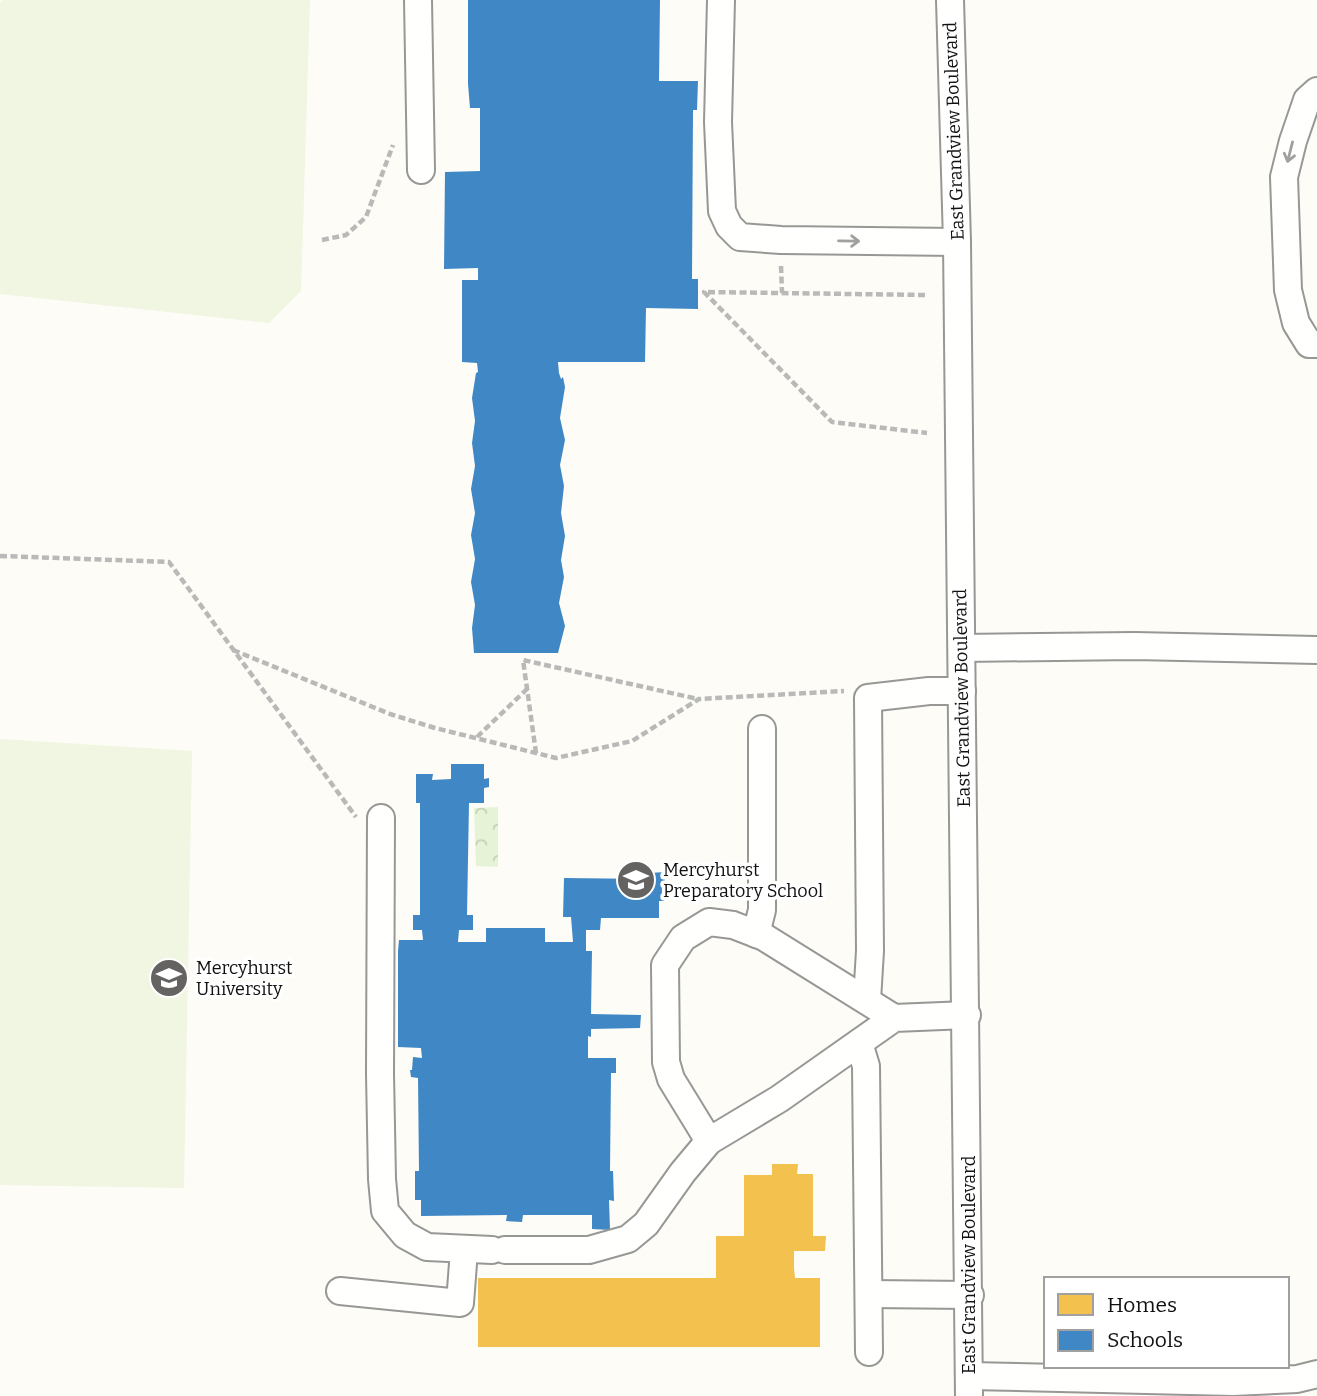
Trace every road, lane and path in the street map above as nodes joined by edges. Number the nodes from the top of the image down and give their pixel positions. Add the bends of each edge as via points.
1 (418, 0) edge
2 (721, 0) edge
3 (950, 0) edge
4 (1317, 91) edge
5 (420, 119) junction
6 (421, 170) dead end
7 (322, 240) dead end
8 (957, 242) junction
9 (925, 295) dead end
10 (1317, 344) edge
11 (927, 433) dead end
12 (0, 556) edge
13 (961, 648) junction
14 (233, 650) junction
15 (1317, 650) edge
16 (527, 689) junction
17 (855, 690) dead end
18 (962, 691) junction
19 (699, 699) junction
20 (762, 729) dead end
21 (477, 738) junction
22 (536, 753) junction
23 (382, 818) dead end
24 (381, 852) junction
25 (756, 934) junction
26 (867, 1000) junction
27 (967, 1015) junction
28 (894, 1018) junction
29 (859, 1042) junction
30 (709, 1141) junction
31 (464, 1250) junction
32 (340, 1291) dead end
33 (869, 1294) junction
34 (970, 1294) junction
35 (869, 1352) dead end
36 (1317, 1374) edge
37 (969, 1386) edge

1 - 5 street
2 -> 8 street via 718,122 722,211 729,226 740,237 781,240
3 - 8 street, East Grandview Boulevard
4 -> 10 street via 1307,100 1284,177 1287,290 1296,323 1309,344
5 - 6 street
5 - 7 path via 396,138 366,217 346,235
8 - 13 street, East Grandview Boulevard
9 - 11 path via 704,292 832,422
12 - 14 path via 169,562
13 - 15 street
13 - 18 street, East Grandview Boulevard
14 - 21 path via 390,713
14 - 24 path
16 - 19 path via 523,660
16 - 21 path
16 - 22 path
17 - 19 path
18 - 26 street via 868,698
18 - 27 street, East Grandview Boulevard
19 - 22 path via 632,741 556,758
20 - 25 street via 762,910
21 - 22 path
23 - 24 street
24 - 31 street via 385,1210 405,1235 427,1247
25 - 26 street
25 - 30 street via 709,922 683,938 665,965 666,1062 671,1079
26 - 28 street
27 - 28 street
27 - 34 street, East Grandview Boulevard
28 - 29 street
29 - 30 street via 779,1100
29 - 33 street via 866,1066
30 - 31 street via 646,1224 628,1240 589,1250
31 - 32 street via 460,1303
33 - 34 street
33 - 35 street
34 - 37 street, East Grandview Boulevard
36 - 37 street via 1233,1382

